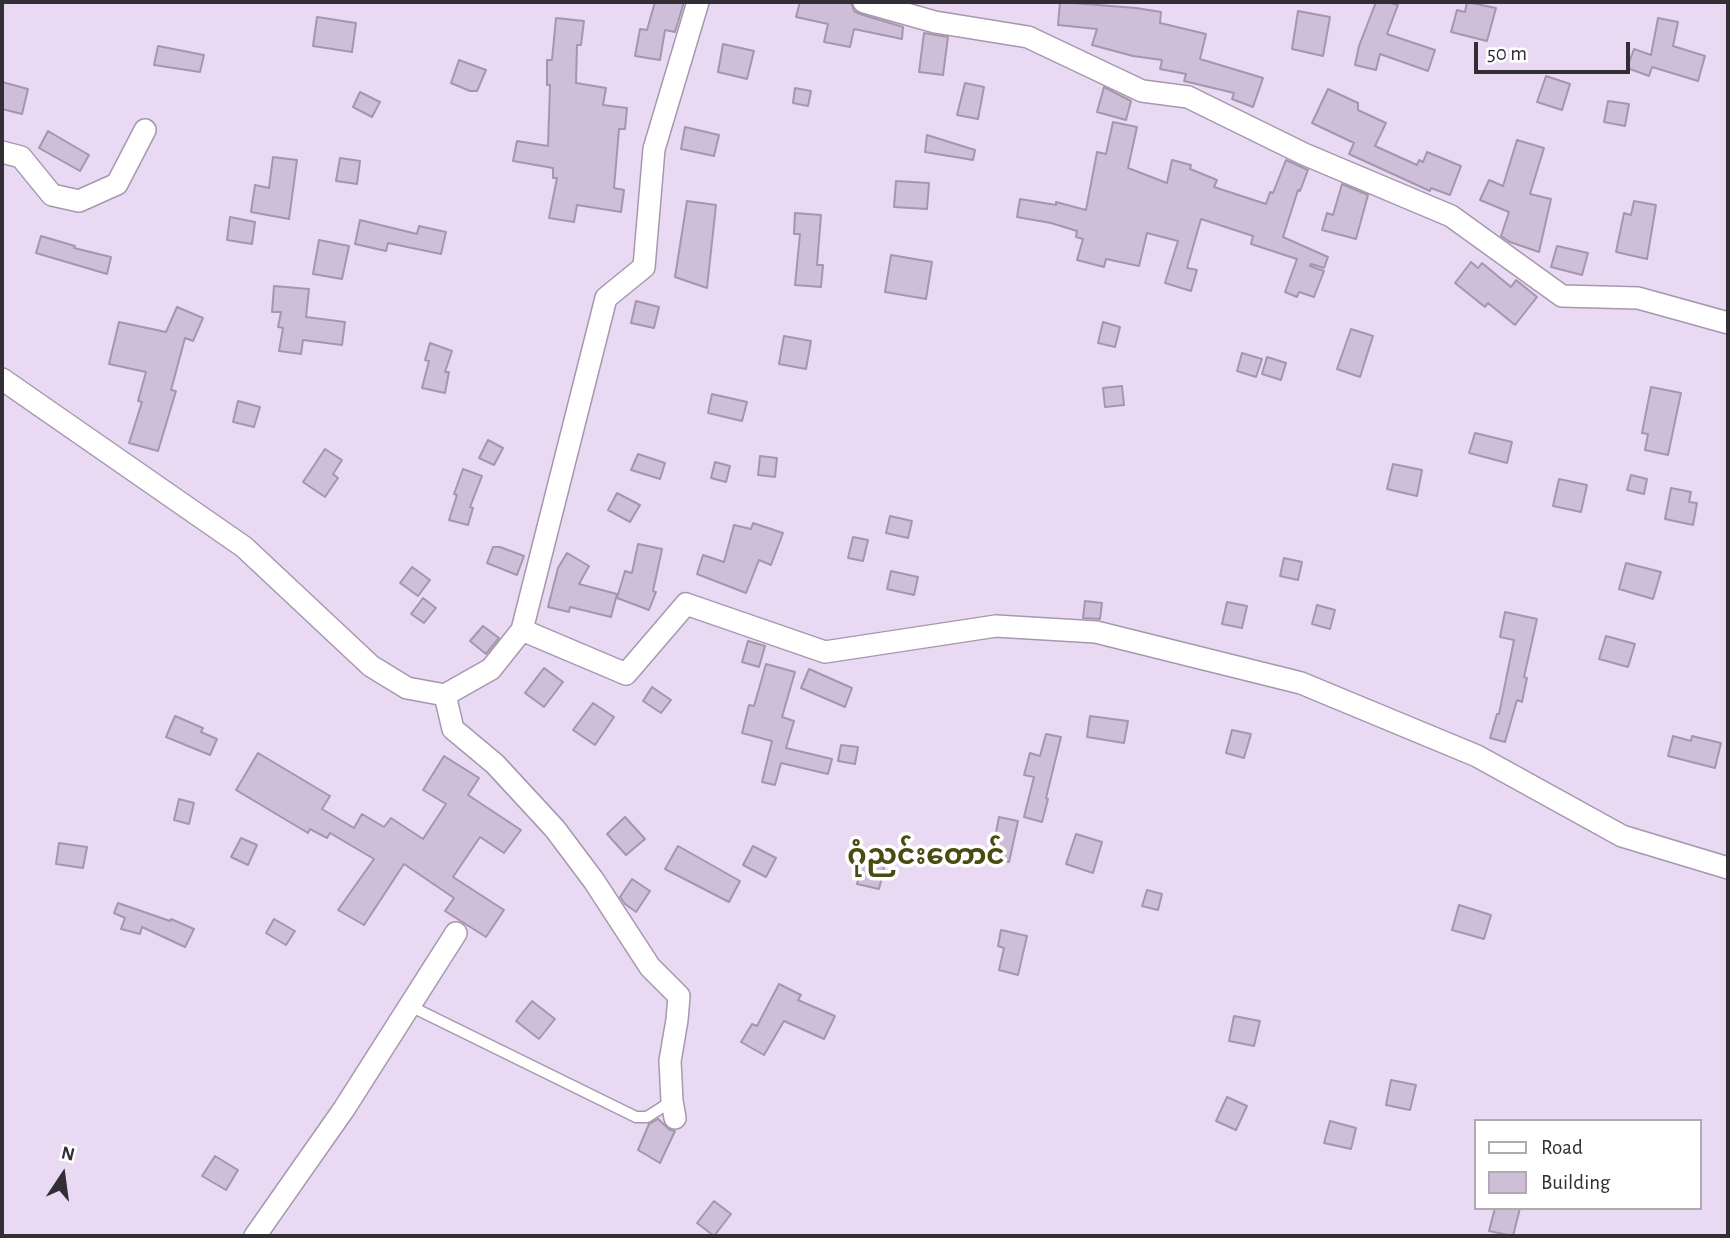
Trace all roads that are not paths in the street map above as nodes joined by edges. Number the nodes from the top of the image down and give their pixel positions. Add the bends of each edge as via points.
1 (698, 2) edge
2 (864, 2) edge
3 (145, 130) dead end
4 (2, 152) edge
5 (1728, 323) edge
6 (2, 380) edge
7 (522, 630) junction
8 (445, 695) junction
9 (1728, 868) edge
10 (456, 933) dead end
11 (410, 1006) junction
12 (674, 1109) joint
13 (254, 1236) edge

1 - 7 street via 654,149 644,267 606,298
2 - 5 street via 935,22 1028,37 1142,91 1188,97 1304,154 1451,216 1562,296 1638,298
3 - 4 street via 117,184 79,201 52,195 21,157
6 - 8 street via 244,547 371,666 407,688
7 - 8 street via 491,669
7 - 9 street via 626,674 686,604 825,652 996,626 1096,632 1301,683 1477,755 1622,836
8 - 12 street via 453,729 495,764 555,829 650,967 679,996 670,1060
10 - 11 street
11 - 12 lane via 636,1117
11 - 13 street

